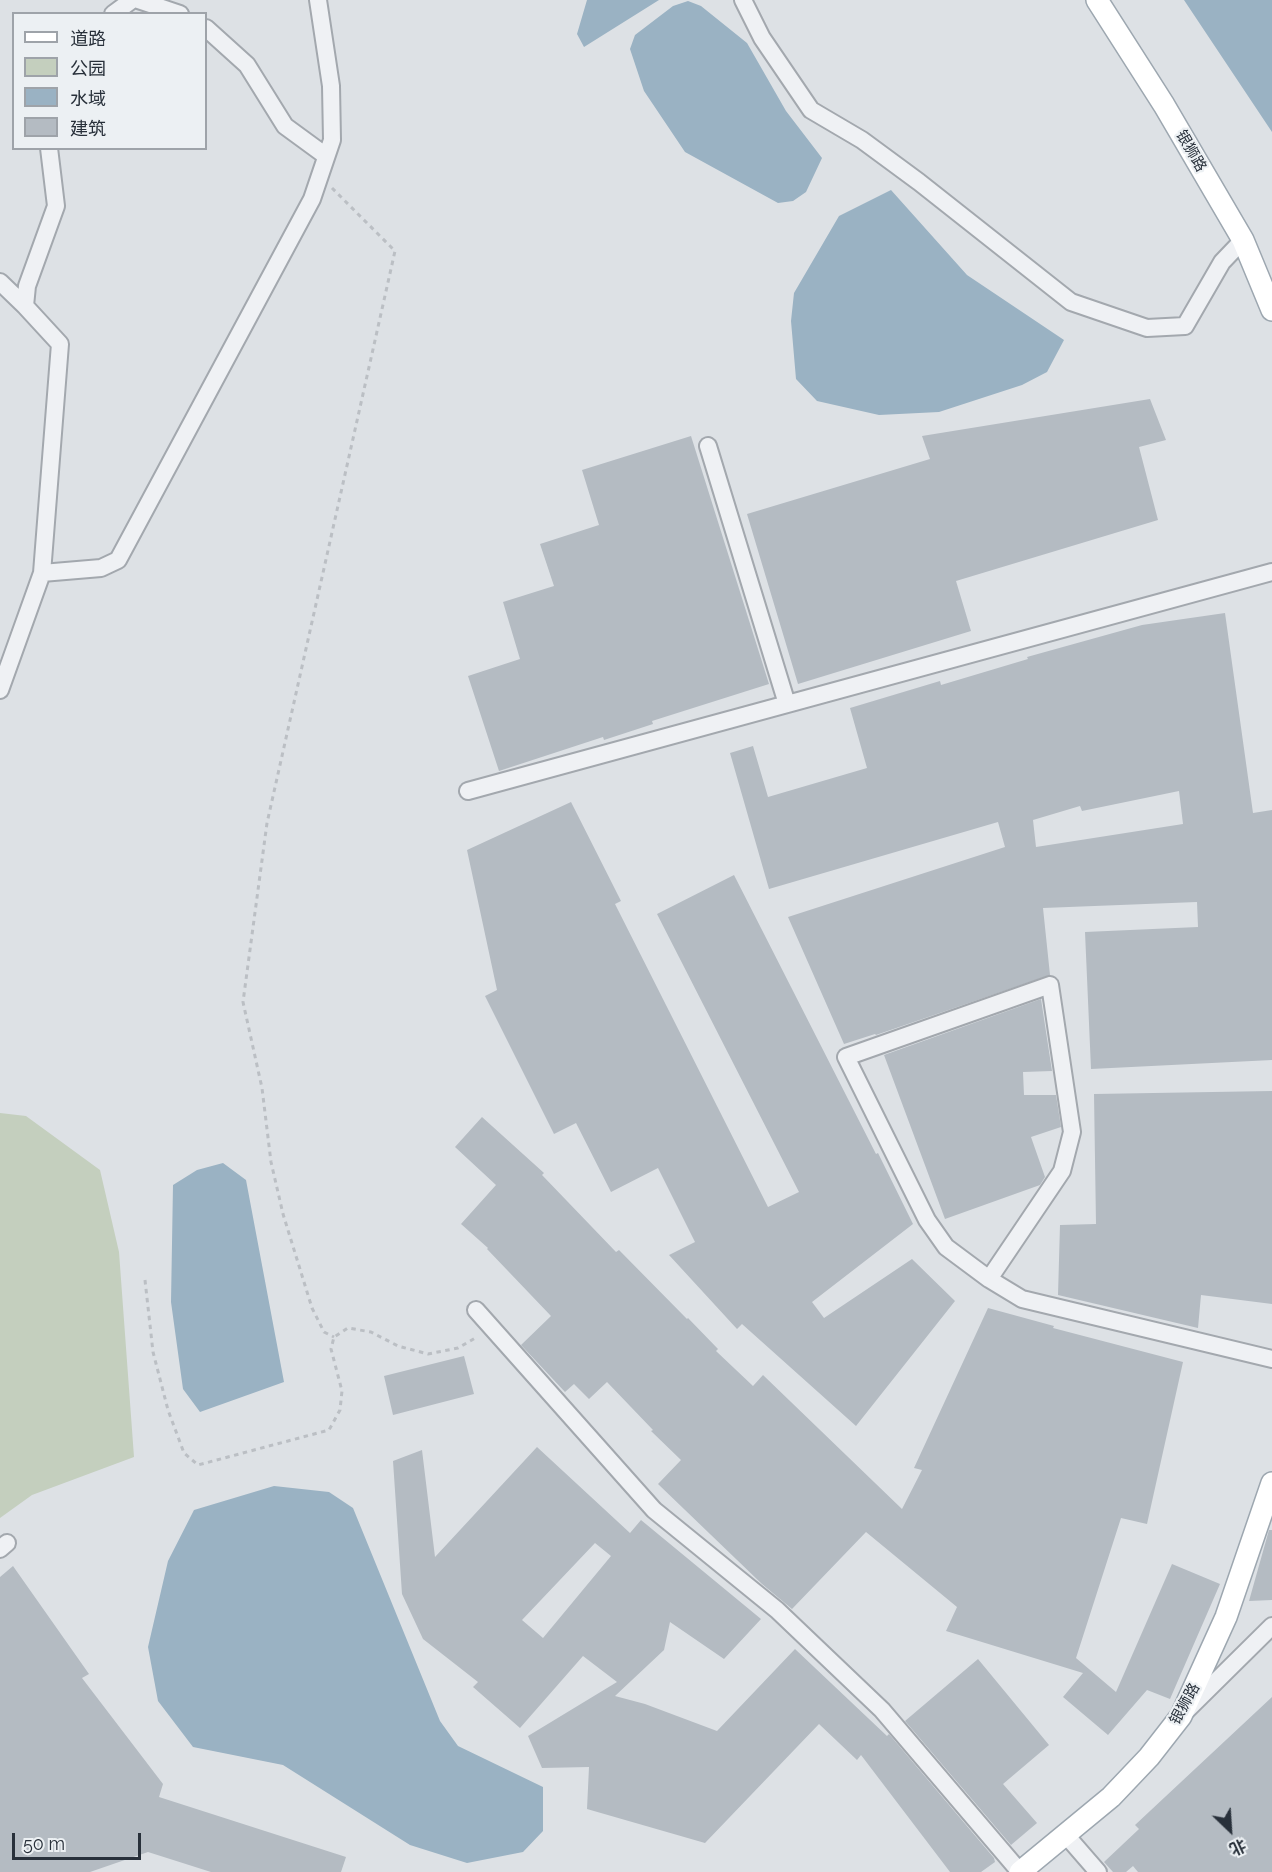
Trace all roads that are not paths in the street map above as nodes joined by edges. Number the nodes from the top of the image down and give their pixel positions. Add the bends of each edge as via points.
1 (132, 0) edge
2 (138, 0) edge
3 (318, 0) edge
4 (743, 0) edge
5 (1096, 0) edge
6 (116, 12) edge
7 (174, 12) edge
8 (207, 29) edge
9 (49, 150) edge
10 (326, 156) junction
11 (1243, 240) junction
12 (0, 282) edge
13 (1272, 282) edge
14 (25, 306) junction
15 (1272, 310) edge
16 (708, 446) dead end
17 (1272, 572) edge
18 (42, 573) junction
19 (0, 690) edge
20 (787, 704) junction
21 (468, 791) dead end
22 (989, 1279) junction
23 (476, 1310) dead end
24 (1272, 1359) edge
25 (1272, 1483) edge
26 (1272, 1626) edge
27 (1181, 1716) junction
28 (1065, 1834) junction
29 (1020, 1872) edge
30 (1098, 1872) edge

1 - 6 street
2 - 7 street
3 - 10 street via 331,86 332,140
4 - 11 street via 762,38 811,110 862,140 919,182 1071,302 1147,328 1185,326 1222,262
5 - 11 main road, 银狮路 via 1164,105
8 - 10 street via 247,65 285,126
9 - 14 street via 56,206 27,286
10 - 18 street via 312,199 117,560 101,568
11 - 13 main road
11 - 15 main road, 银狮路
12 - 14 street
14 - 18 street via 60,344
16 - 20 street
17 - 20 street
18 - 19 street
20 - 21 street
22 - 22 street via 946,1247 927,1220 846,1057 1050,985 1072,1132 1062,1171
22 - 24 street via 1022,1299
23 - 29 street via 654,1509 777,1610 882,1710
25 - 27 main road, 银狮路 via 1226,1617
26 - 27 street
27 - 28 main road, 银狮路 via 1111,1797
28 - 29 main road, 银狮路
28 - 30 street

